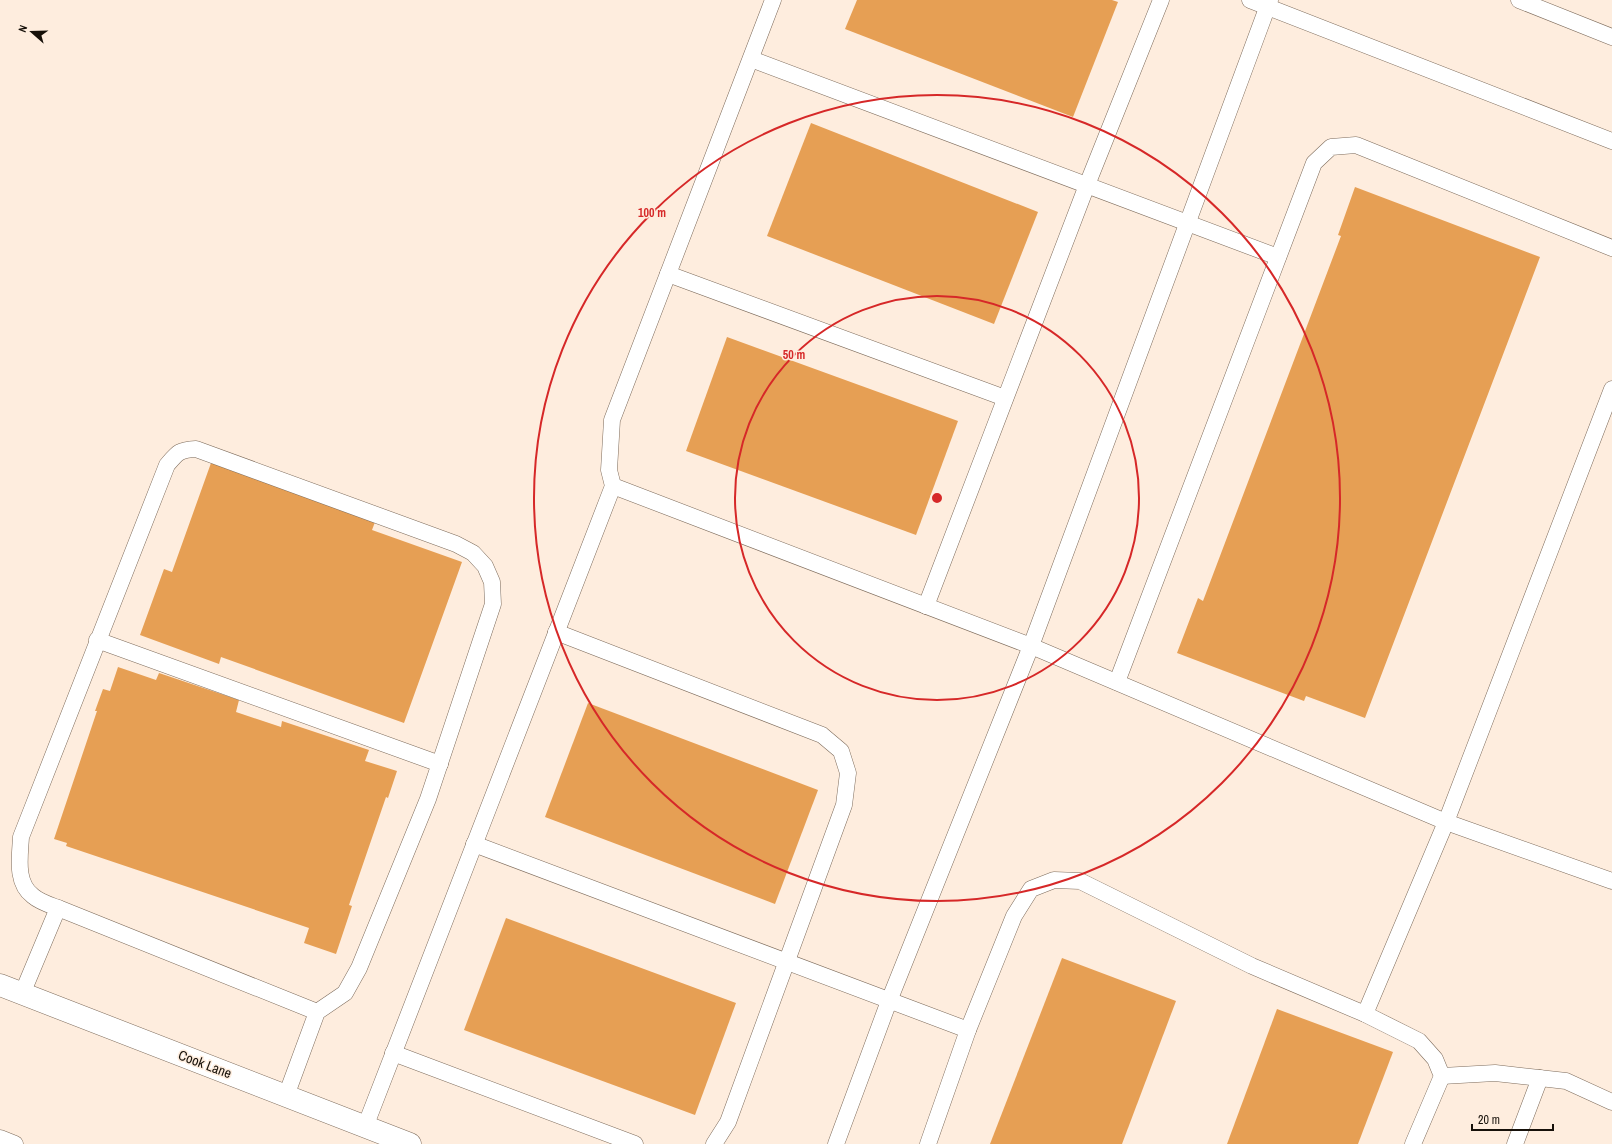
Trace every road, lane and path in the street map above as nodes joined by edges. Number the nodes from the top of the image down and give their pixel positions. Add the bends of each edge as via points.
1 (773, 0) edge
2 (1162, 0) edge
3 (1250, 0) edge
4 (1519, 0) edge
5 (1269, 3) edge
6 (1612, 37) edge
7 (751, 59) junction
8 (1612, 141) edge
9 (1087, 185) junction
10 (1188, 223) junction
11 (1612, 248) edge
12 (1278, 257) junction
13 (668, 274) junction
14 (1612, 389) edge
15 (1005, 398) junction
16 (613, 486) junction
17 (926, 606) junction
18 (556, 632) junction
19 (98, 640) junction
20 (1031, 646) junction
21 (1117, 682) junction
22 (440, 764) junction
23 (1446, 822) junction
24 (474, 844) junction
25 (1612, 881) edge
26 (58, 908) junction
27 (786, 963) junction
28 (0, 985) edge
29 (22, 994) junction
30 (889, 1001) junction
31 (317, 1012) junction
32 (1365, 1014) junction
33 (968, 1030) junction
34 (393, 1053) junction
35 (1442, 1076) junction
36 (1540, 1078) junction
37 (286, 1096) junction
38 (1612, 1102) edge
39 (365, 1126) junction
40 (0, 1138) edge
41 (15, 1144) edge
42 (410, 1144) edge
43 (635, 1144) edge
44 (714, 1144) edge
45 (836, 1144) edge
46 (928, 1144) edge
47 (1414, 1144) edge
48 (1515, 1144) edge

1 - 7 lane
2 - 9 lane
3 - 5 lane
4 - 6 lane
5 - 8 lane
5 - 10 lane
7 - 9 lane
7 - 13 lane
9 - 10 lane
9 - 15 lane
10 - 12 lane
10 - 20 lane
11 - 12 lane via 1356,145 1331,146 1314,163
12 - 21 lane
13 - 15 lane
13 - 16 lane via 612,420 609,470
14 - 23 lane
15 - 17 lane
16 - 17 lane
16 - 18 lane
17 - 20 lane
18 - 24 lane
18 - 27 lane via 822,735 841,751 848,773 844,805
19 - 22 lane
19 - 22 lane via 166,464 182,450 196,449 456,544 473,552 485,566 492,582 493,604
19 - 26 lane via 21,837 19,867 24,888 33,897
20 - 21 lane
20 - 30 lane
21 - 23 lane
22 - 31 lane via 428,800 359,968 345,993
23 - 25 lane
23 - 32 lane
24 - 27 lane
24 - 34 lane
26 - 29 lane
26 - 31 lane
27 - 30 lane
27 - 44 lane via 728,1122
28 - 29 street, Cook Lane
29 - 37 street, Cook Lane
30 - 33 lane
30 - 45 lane
31 - 37 lane
32 - 33 lane via 1252,966 1080,880 1054,880 1031,889 1014,916
32 - 35 lane via 1419,1041 1435,1059
33 - 46 lane
34 - 39 lane
34 - 43 lane
35 - 36 lane via 1495,1073
35 - 47 lane
36 - 38 lane via 1566,1081
36 - 48 lane
37 - 39 street, Cook Lane
39 - 42 street, Cook Lane
40 - 41 lane

